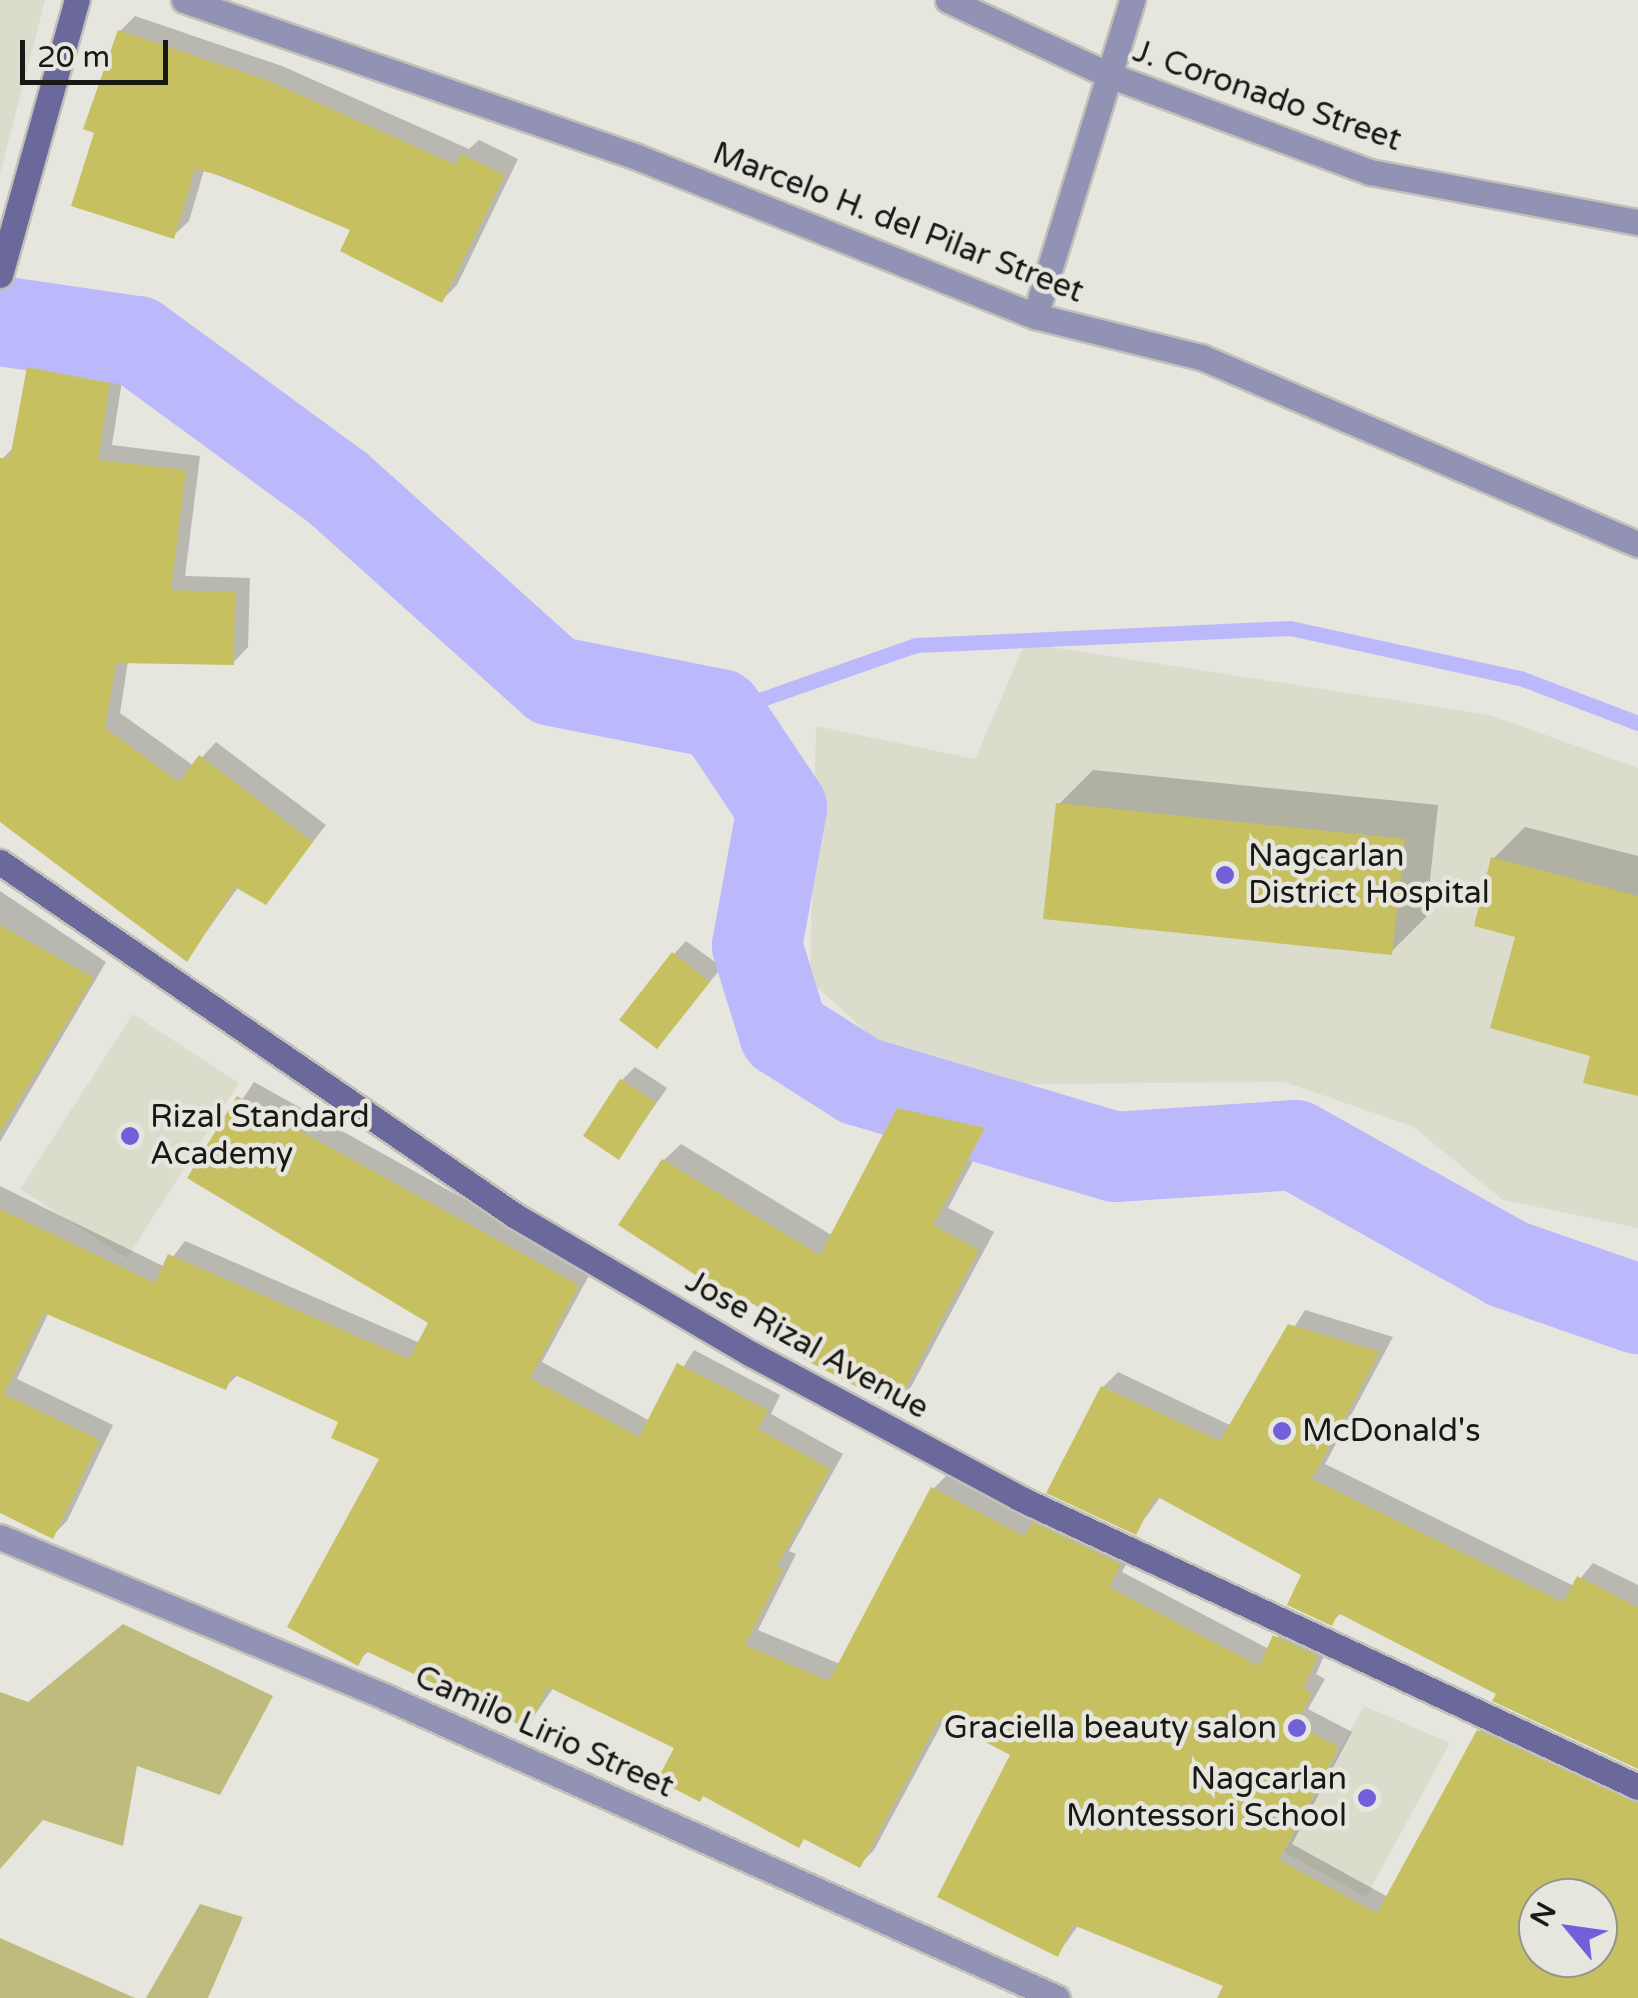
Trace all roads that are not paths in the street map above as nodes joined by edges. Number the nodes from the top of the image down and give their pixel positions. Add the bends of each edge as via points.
1 (77, 0) edge
2 (184, 0) edge
3 (948, 0) edge
4 (1132, 0) edge
5 (1109, 75) junction
6 (1638, 222) edge
7 (0, 275) edge
8 (1035, 316) junction
9 (1638, 544) edge
10 (0, 862) edge
11 (0, 1537) edge
12 (1638, 1786) edge
13 (1057, 1998) edge

1 - 7 main road
2 - 8 street, Marcelo H. del Pilar Street via 636,157
3 - 5 street, J. Coronado Street
4 - 5 street
5 - 6 street, J. Coronado Street via 1370,172
5 - 8 street
8 - 9 street, Marcelo H. del Pilar Street via 1201,357
10 - 12 main road, Jose Rizal Avenue via 514,1215 751,1354 1019,1498
11 - 13 street, Camilo Lirio Street via 388,1698

